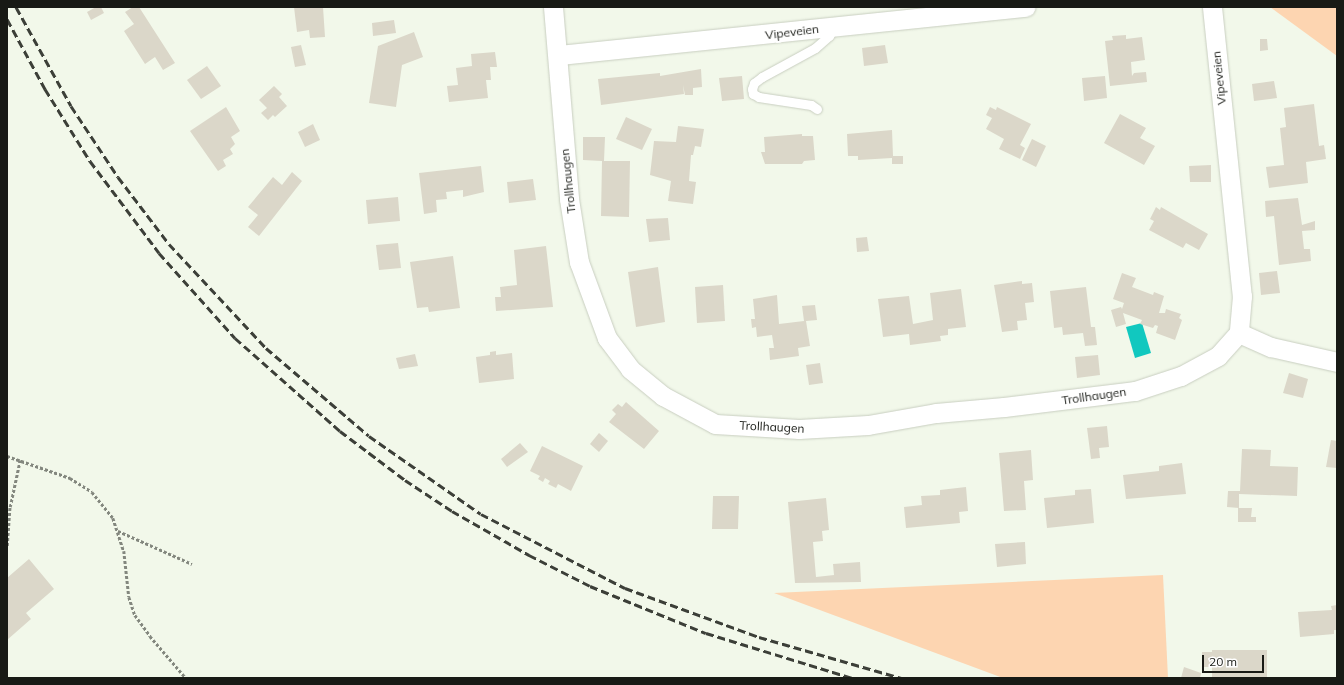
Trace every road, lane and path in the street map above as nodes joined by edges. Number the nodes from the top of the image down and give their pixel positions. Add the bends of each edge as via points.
1 (553, 7) edge
2 (1026, 7) edge
3 (1212, 7) edge
4 (834, 26) junction
5 (559, 55) junction
6 (817, 109) dead end
7 (1239, 333) junction
8 (1337, 362) edge
9 (7, 456) edge
10 (20, 460) junction
11 (7, 505) edge
12 (10, 507) junction
13 (118, 531) dead end
14 (7, 546) edge
15 (192, 564) dead end
16 (186, 678) edge

1 - 5 street, Trollhaugen
2 - 4 street, Vipeveien
3 - 7 street, Vipeveien via 1242,296
4 - 5 street, Vipeveien
4 - 6 lane via 829,36 815,48 762,77 754,83 752,89 753,94 759,97 811,105
5 - 7 street, Trollhaugen via 569,200 579,262 607,338 630,369 663,396 715,424 799,429 868,425 936,413 1135,391 1181,376 1218,356
7 - 8 street via 1271,347
9 - 10 path
10 - 12 path
10 - 16 path via 70,478 92,492 113,518 124,551 129,597 136,615 150,636
11 - 12 path
12 - 14 path
13 - 15 path

